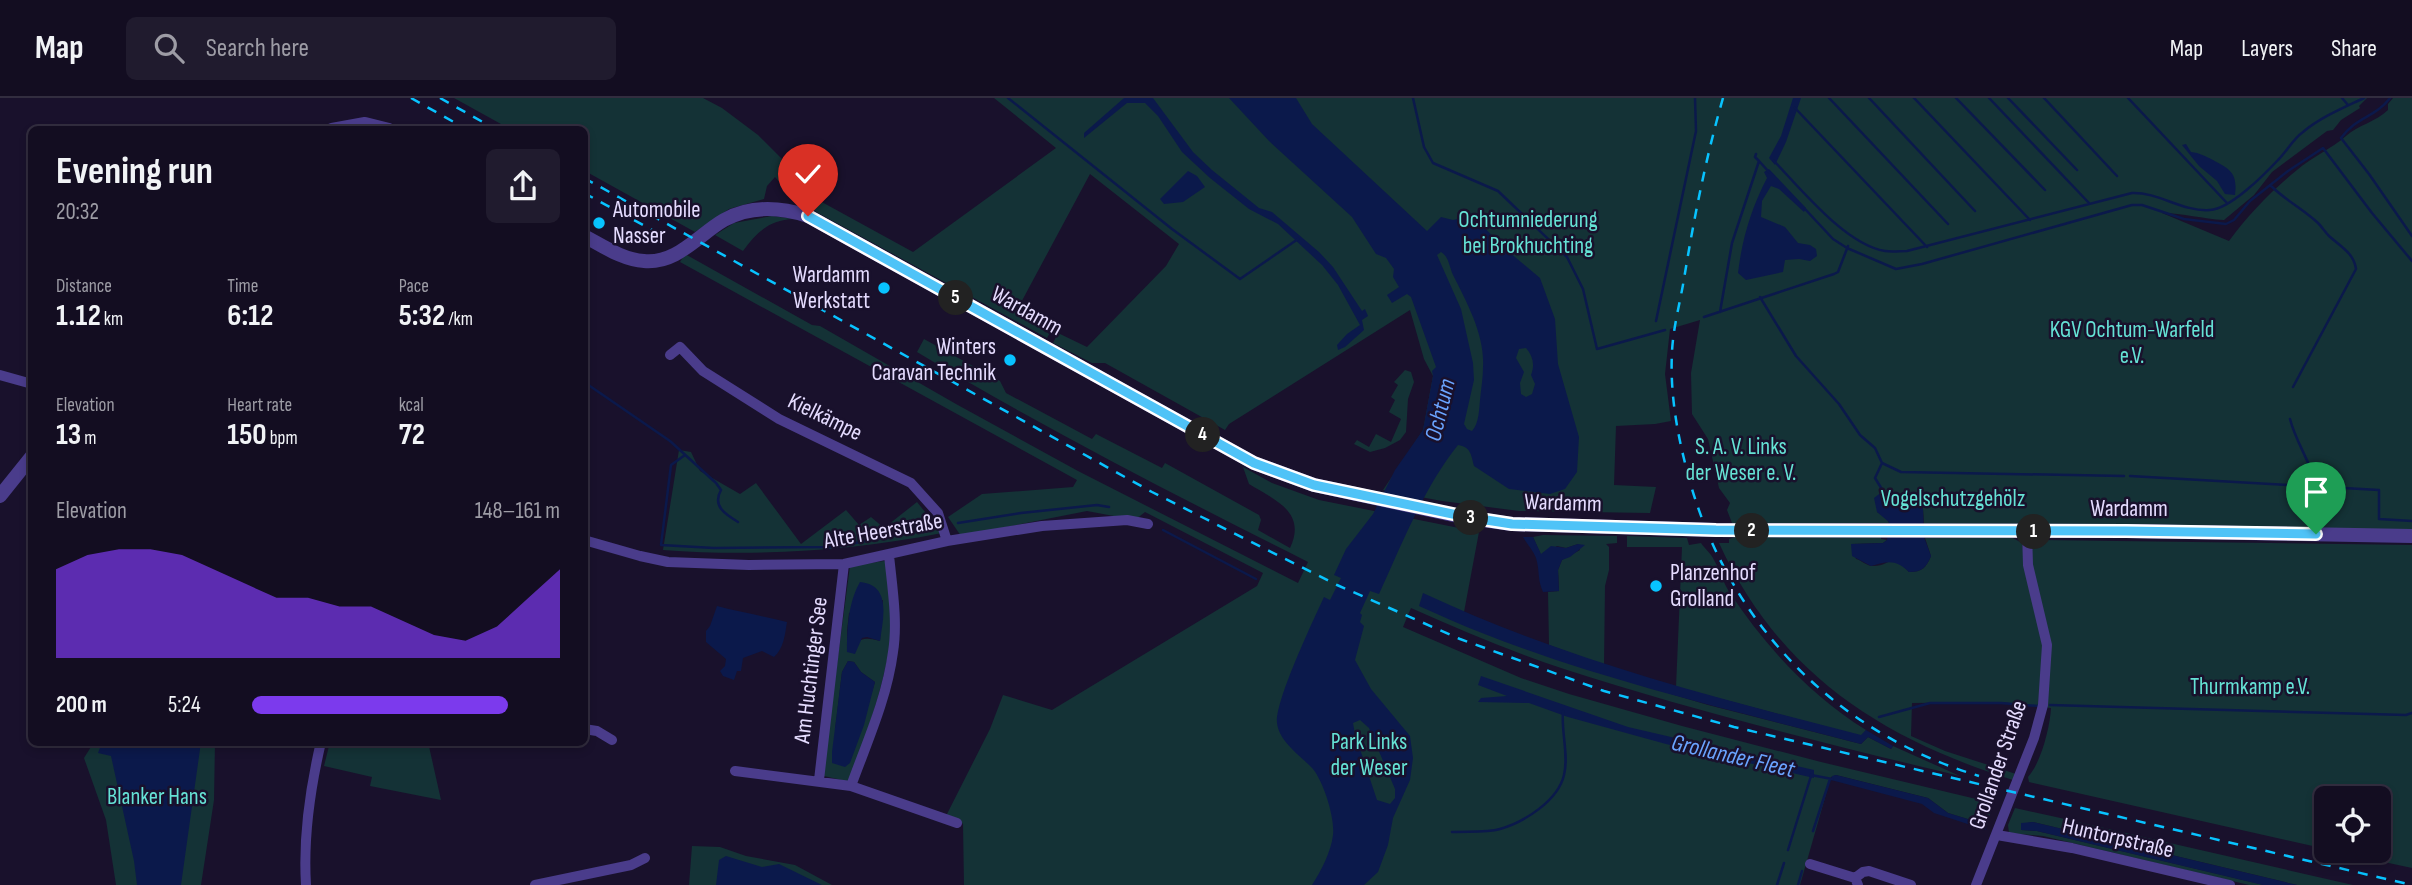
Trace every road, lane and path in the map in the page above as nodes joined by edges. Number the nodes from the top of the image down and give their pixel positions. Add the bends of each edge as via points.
1 (354, 126) edge
2 (373, 126) edge
3 (588, 238) edge
4 (670, 355) dead end
5 (0, 375) edge
6 (28, 383) edge
7 (28, 461) edge
8 (0, 496) edge
9 (1148, 524) dead end
10 (2027, 532) junction
11 (2412, 536) edge
12 (588, 541) edge
13 (947, 541) junction
14 (889, 555) junction
15 (844, 564) junction
16 (588, 730) edge
17 (612, 740) dead end
18 (320, 746) edge
19 (735, 771) dead end
20 (819, 780) junction
21 (851, 786) junction
22 (957, 823) dead end
23 (1997, 835) junction
24 (645, 858) dead end
25 (1810, 864) dead end
26 (1857, 882) edge
27 (306, 885) edge
28 (535, 885) edge
29 (1911, 885) edge
30 (1976, 885) edge
31 (2230, 885) edge

1 - 2 street
3 - 10 street, Wardamm via 631,259 661,261 726,219 763,208 808,216 1254,463 1314,485 1425,509 1512,524
4 - 13 street, Kielkämpe via 680,347 703,371 779,419 911,483 938,513
5 - 6 street
7 - 8 street
9 - 13 street, Alte Heerstraße via 1127,520 1042,526
10 - 11 street, Wardamm
10 - 23 street, Grollander Straße via 2028,565 2047,645 2043,705
12 - 15 street, Alte Heerstraße via 668,562
13 - 14 street, Alte Heerstraße
14 - 15 street, Alte Heerstraße
14 - 21 street via 894,650 876,719
15 - 20 street, Am Huchtinger See
16 - 17 street
18 - 27 street via 309,806
19 - 20 street
20 - 21 street
21 - 22 street
23 - 30 street, Grollander Straße
23 - 31 street, Huntorpstraße
24 - 28 street
25 - 26 street
26 - 29 street via 1869,871

